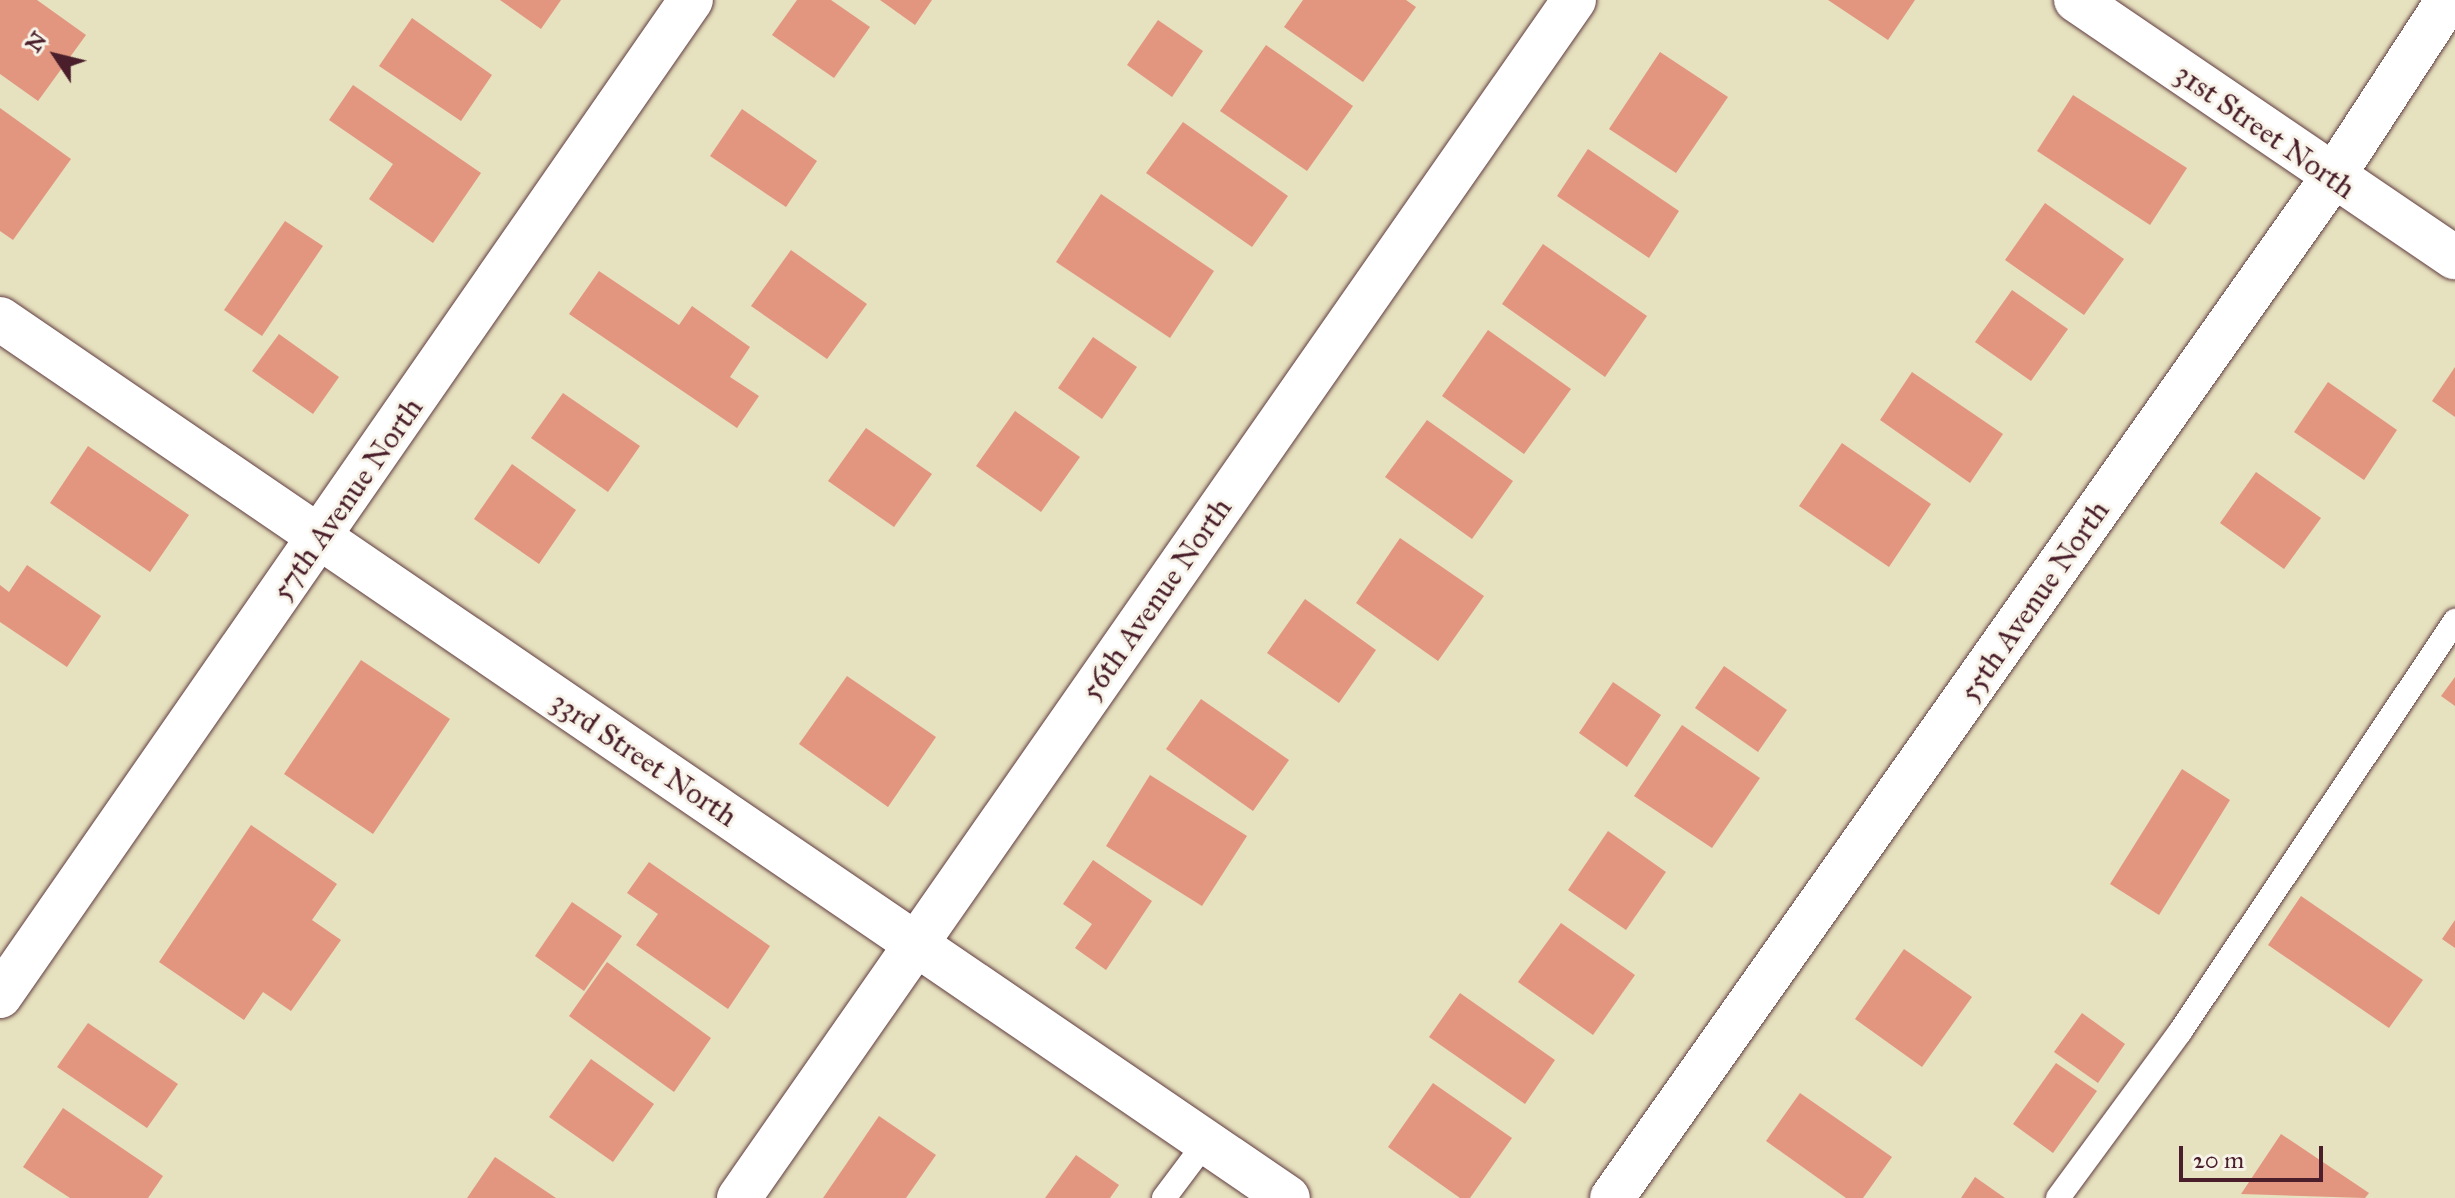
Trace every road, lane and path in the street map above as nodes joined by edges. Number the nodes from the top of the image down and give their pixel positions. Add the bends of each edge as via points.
1 (691, 0) edge
2 (1574, 0) edge
3 (2076, 0) edge
4 (2448, 0) edge
5 (2332, 178) junction
6 (2455, 258) edge
7 (0, 319) edge
8 (321, 539) junction
9 (2455, 621) edge
10 (916, 943) junction
11 (0, 996) edge
12 (1206, 1142) junction
13 (739, 1198) edge
14 (1164, 1198) edge
15 (1288, 1198) edge
16 (1612, 1198) edge
17 (2058, 1198) edge

1 - 8 street, 57th Avenue North
2 - 10 street, 56th Avenue North
3 - 5 street, 31st Street North
4 - 5 street, 55th Avenue North
5 - 6 street, 31st Street North
5 - 16 street, 55th Avenue North
7 - 8 street, 33rd Street North
8 - 10 street, 33rd Street North
8 - 11 street, 57th Avenue North
9 - 17 lane via 2180,1032
10 - 12 street, 33rd Street North
10 - 13 street, 56th Avenue North
12 - 14 lane
12 - 15 street, 33rd Street North

